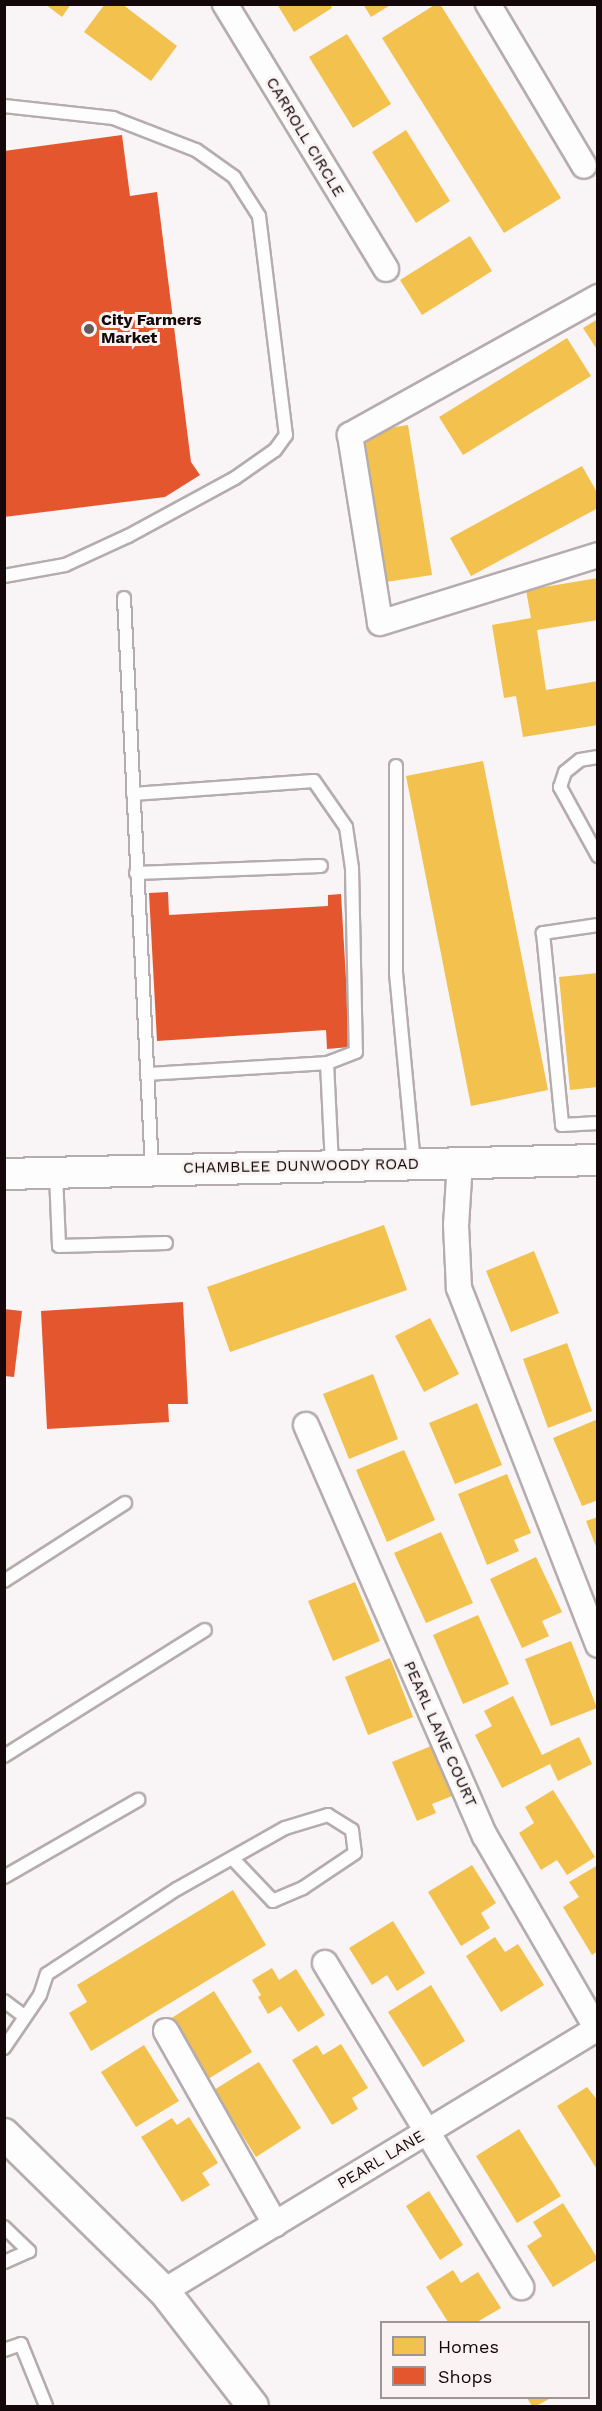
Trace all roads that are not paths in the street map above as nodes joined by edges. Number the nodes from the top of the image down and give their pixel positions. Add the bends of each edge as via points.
1 (225, 4) edge
2 (488, 4) edge
3 (4, 106) edge
4 (584, 166) dead end
5 (386, 269) dead end
6 (597, 297) edge
7 (597, 555) edge
8 (4, 576) edge
9 (124, 598) dead end
10 (597, 757) edge
11 (396, 766) dead end
12 (133, 794) junction
13 (597, 856) edge
14 (321, 866) dead end
15 (136, 873) junction
16 (597, 925) edge
17 (327, 1063) junction
18 (147, 1074) junction
19 (597, 1123) edge
20 (597, 1160) edge
21 (460, 1162) junction
22 (414, 1163) junction
23 (333, 1165) junction
24 (152, 1170) junction
25 (56, 1172) junction
26 (4, 1174) edge
27 (166, 1243) dead end
28 (306, 1425) dead end
29 (124, 1503) dead end
30 (4, 1581) edge
31 (206, 1630) dead end
32 (597, 1644) edge
33 (4, 1756) edge
34 (138, 1800) dead end
35 (233, 1859) junction
36 (4, 1877) edge
37 (325, 1964) dead end
38 (4, 2001) edge
39 (26, 2017) junction
40 (597, 2029) edge
41 (166, 2031) dead end
42 (4, 2048) edge
43 (427, 2132) junction
44 (4, 2134) edge
45 (275, 2224) junction
46 (4, 2227) edge
47 (4, 2262) edge
48 (521, 2287) dead end
49 (164, 2291) junction
50 (4, 2350) edge
51 (46, 2406) edge
52 (253, 2406) edge

1 - 5 street, CARROLL CIRCLE
2 - 4 street
3 - 8 lane via 113,118 196,150 234,177 259,216 286,435 275,450 235,478 128,536 65,565
6 - 7 street via 350,435 380,623
9 - 12 lane
10 - 13 lane via 580,760 565,772 560,787
11 - 22 lane via 396,973
12 - 15 lane
12 - 17 lane via 314,781 346,827 352,868 356,1052
14 - 15 lane
15 - 18 lane
16 - 19 lane via 543,933 562,1125
17 - 18 lane
17 - 23 lane
18 - 24 lane
20 - 21 street, CHAMBLEE DUNWOODY ROAD
21 - 22 street, CHAMBLEE DUNWOODY ROAD
21 - 32 street via 456,1225 459,1288
22 - 23 street, CHAMBLEE DUNWOODY ROAD
23 - 24 street, CHAMBLEE DUNWOODY ROAD
24 - 25 street, CHAMBLEE DUNWOODY ROAD
25 - 26 street, CHAMBLEE DUNWOODY ROAD
25 - 27 lane via 59,1246
28 - 40 street, PEARL LANE COURT via 485,1836
29 - 30 lane
31 - 33 lane
34 - 36 lane
35 - 35 lane via 285,1828 328,1815 352,1830 355,1853 303,1888 273,1901
35 - 39 lane via 177,1889 47,1974
37 - 43 street
38 - 39 lane
39 - 42 lane
40 - 43 street, PEARL LANE
41 - 45 street
43 - 45 street, PEARL LANE
43 - 48 street
44 - 49 street
45 - 49 street, PEARL LANE
46 - 47 lane via 29,2251
49 - 52 street
50 - 51 lane via 21,2344

